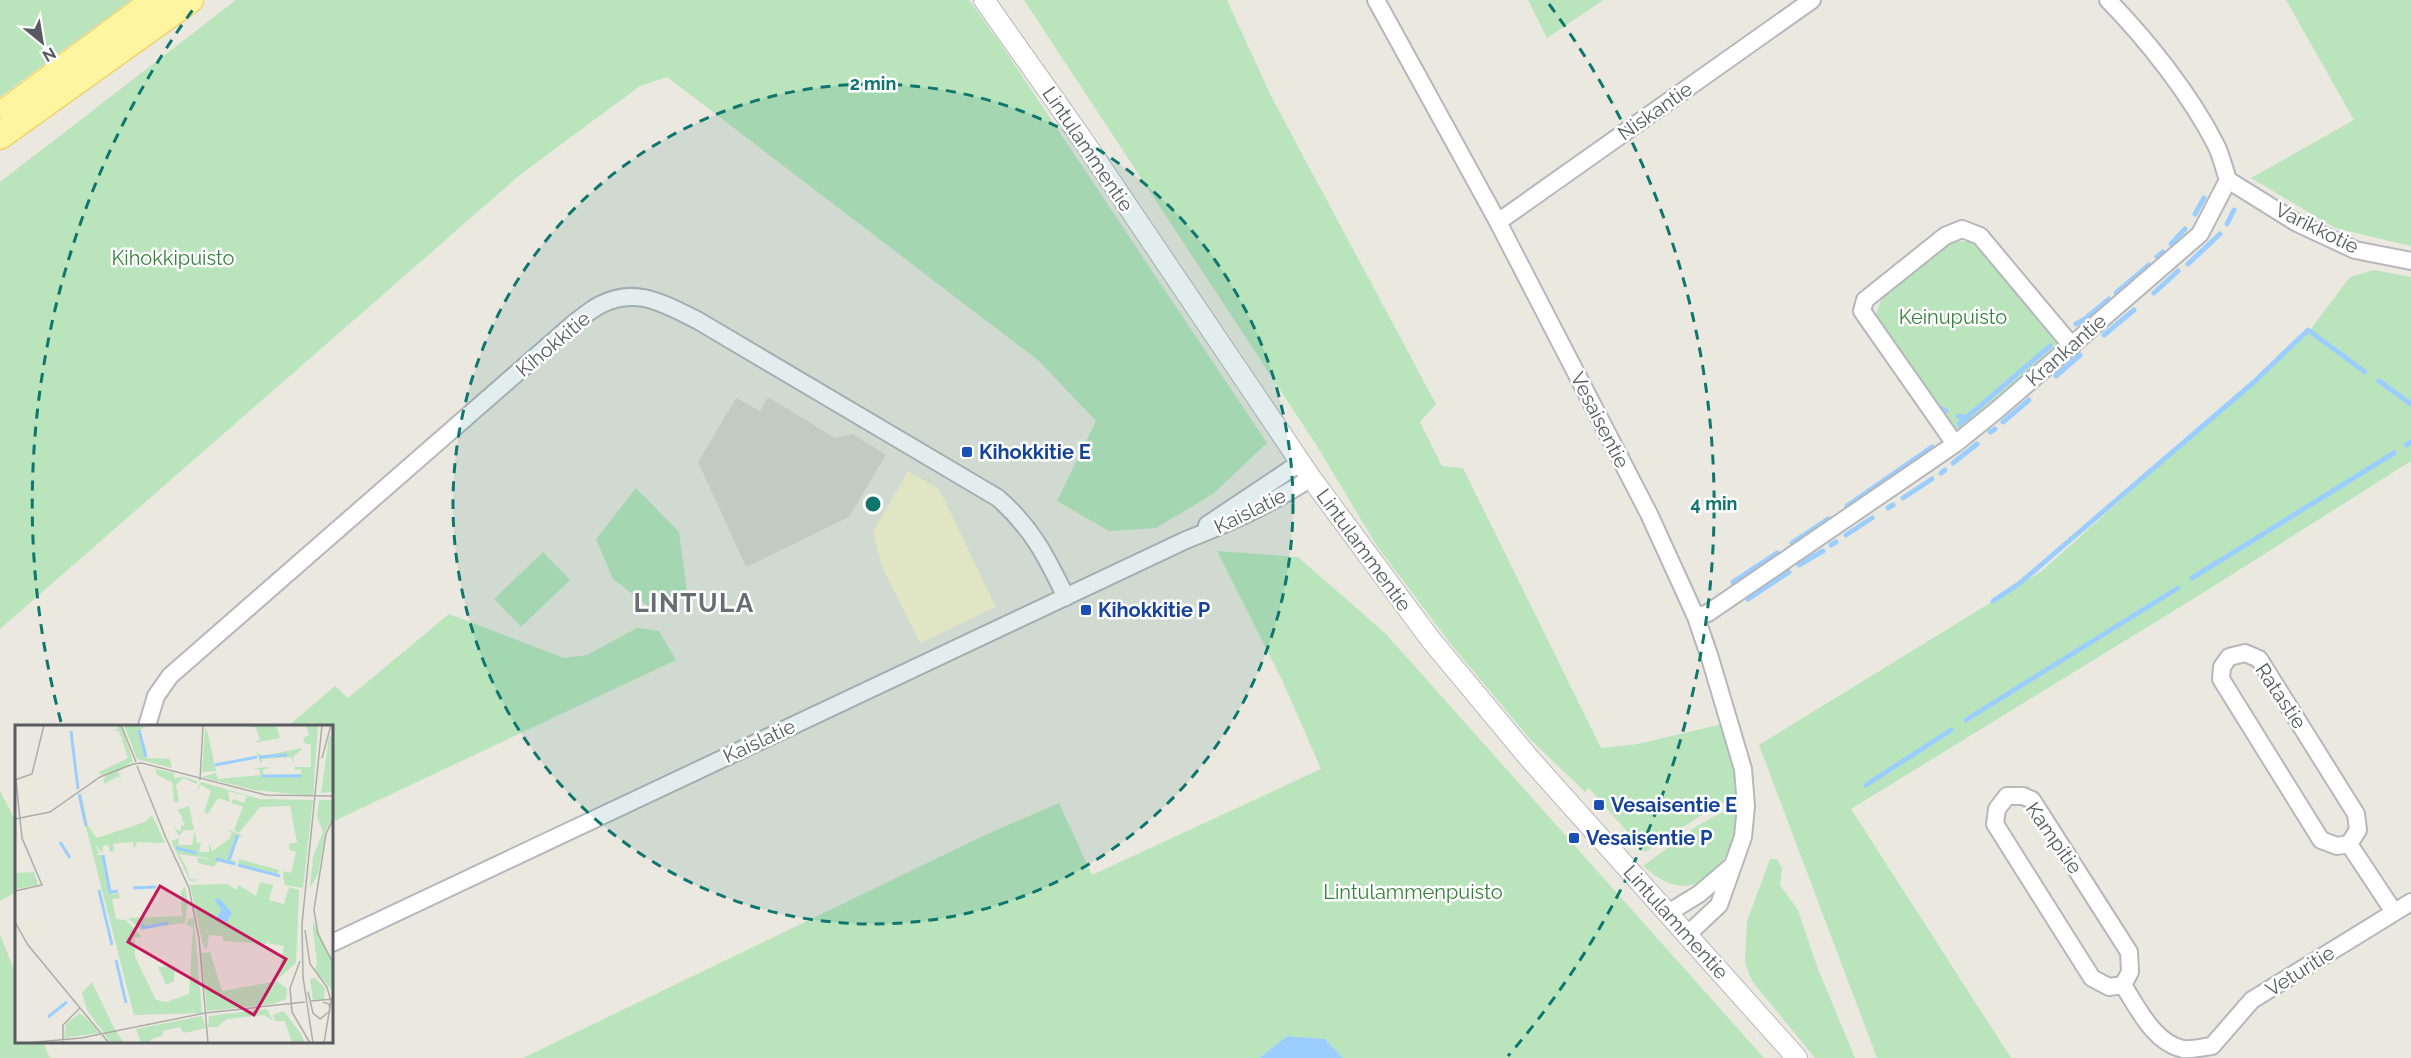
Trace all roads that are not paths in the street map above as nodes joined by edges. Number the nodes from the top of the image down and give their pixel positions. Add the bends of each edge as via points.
1 (155, 0) edge
2 (190, 0) edge
3 (984, 0) edge
4 (1376, 0) edge
5 (1812, 0) edge
6 (2108, 0) edge
7 (0, 115) edge
8 (0, 136) edge
9 (2228, 180) junction
10 (1498, 222) junction
11 (2411, 261) edge
12 (2072, 346) junction
13 (1954, 444) junction
14 (1306, 470) junction
15 (1066, 597) junction
16 (1696, 617) junction
17 (147, 725) edge
18 (2349, 844) junction
19 (1734, 865) junction
20 (2411, 902) edge
21 (2394, 912) junction
22 (1668, 913) junction
23 (1687, 935) junction
24 (333, 943) edge
25 (2124, 985) junction
26 (2215, 1052) edge
27 (1797, 1058) edge

1 - 7 main road
2 - 8 main road
3 - 14 street, Lintulammentie
4 - 10 street, Vesaisentie
5 - 10 street, Niskantie
6 - 9 street via 2130,22 2182,91 2216,146
9 - 11 street, Varikkotie via 2297,223 2355,250
9 - 12 street, Krankantie via 2200,234
10 - 16 street, Vesaisentie via 1649,514
12 - 13 street, Krankantie
12 - 13 street via 1980,236 1962,229 1945,236 1865,300 1862,311
13 - 16 street, Krankantie via 1708,613
14 - 15 street, Kaislatie via 1279,499
14 - 22 street, Lintulammentie via 1431,640 1529,759
15 - 17 street, Kihokkitie via 1034,536 998,498 697,320 652,298 622,298 600,304 573,324 170,676 156,696
15 - 24 street, Kaislatie
16 - 19 street, Vesaisentie via 1743,769 1746,806 1743,837
18 - 18 street, Ratastie via 2337,846 2321,840 2221,679 2222,667 2229,657 2245,653 2259,659 2356,814 2358,830
18 - 21 street
19 - 22 street
19 - 23 street, Vesaisentie via 1719,905
20 - 21 street, Veturitie
21 - 26 street, Veturitie via 2252,1000
22 - 23 street, Lintulammentie
23 - 27 street, Lintulammentie
25 - 25 street, Kampitie via 2109,987 2092,978 1995,824 1997,809 2007,796 2032,800 2129,952 2130,972
25 - 26 street via 2148,1023 2167,1043

